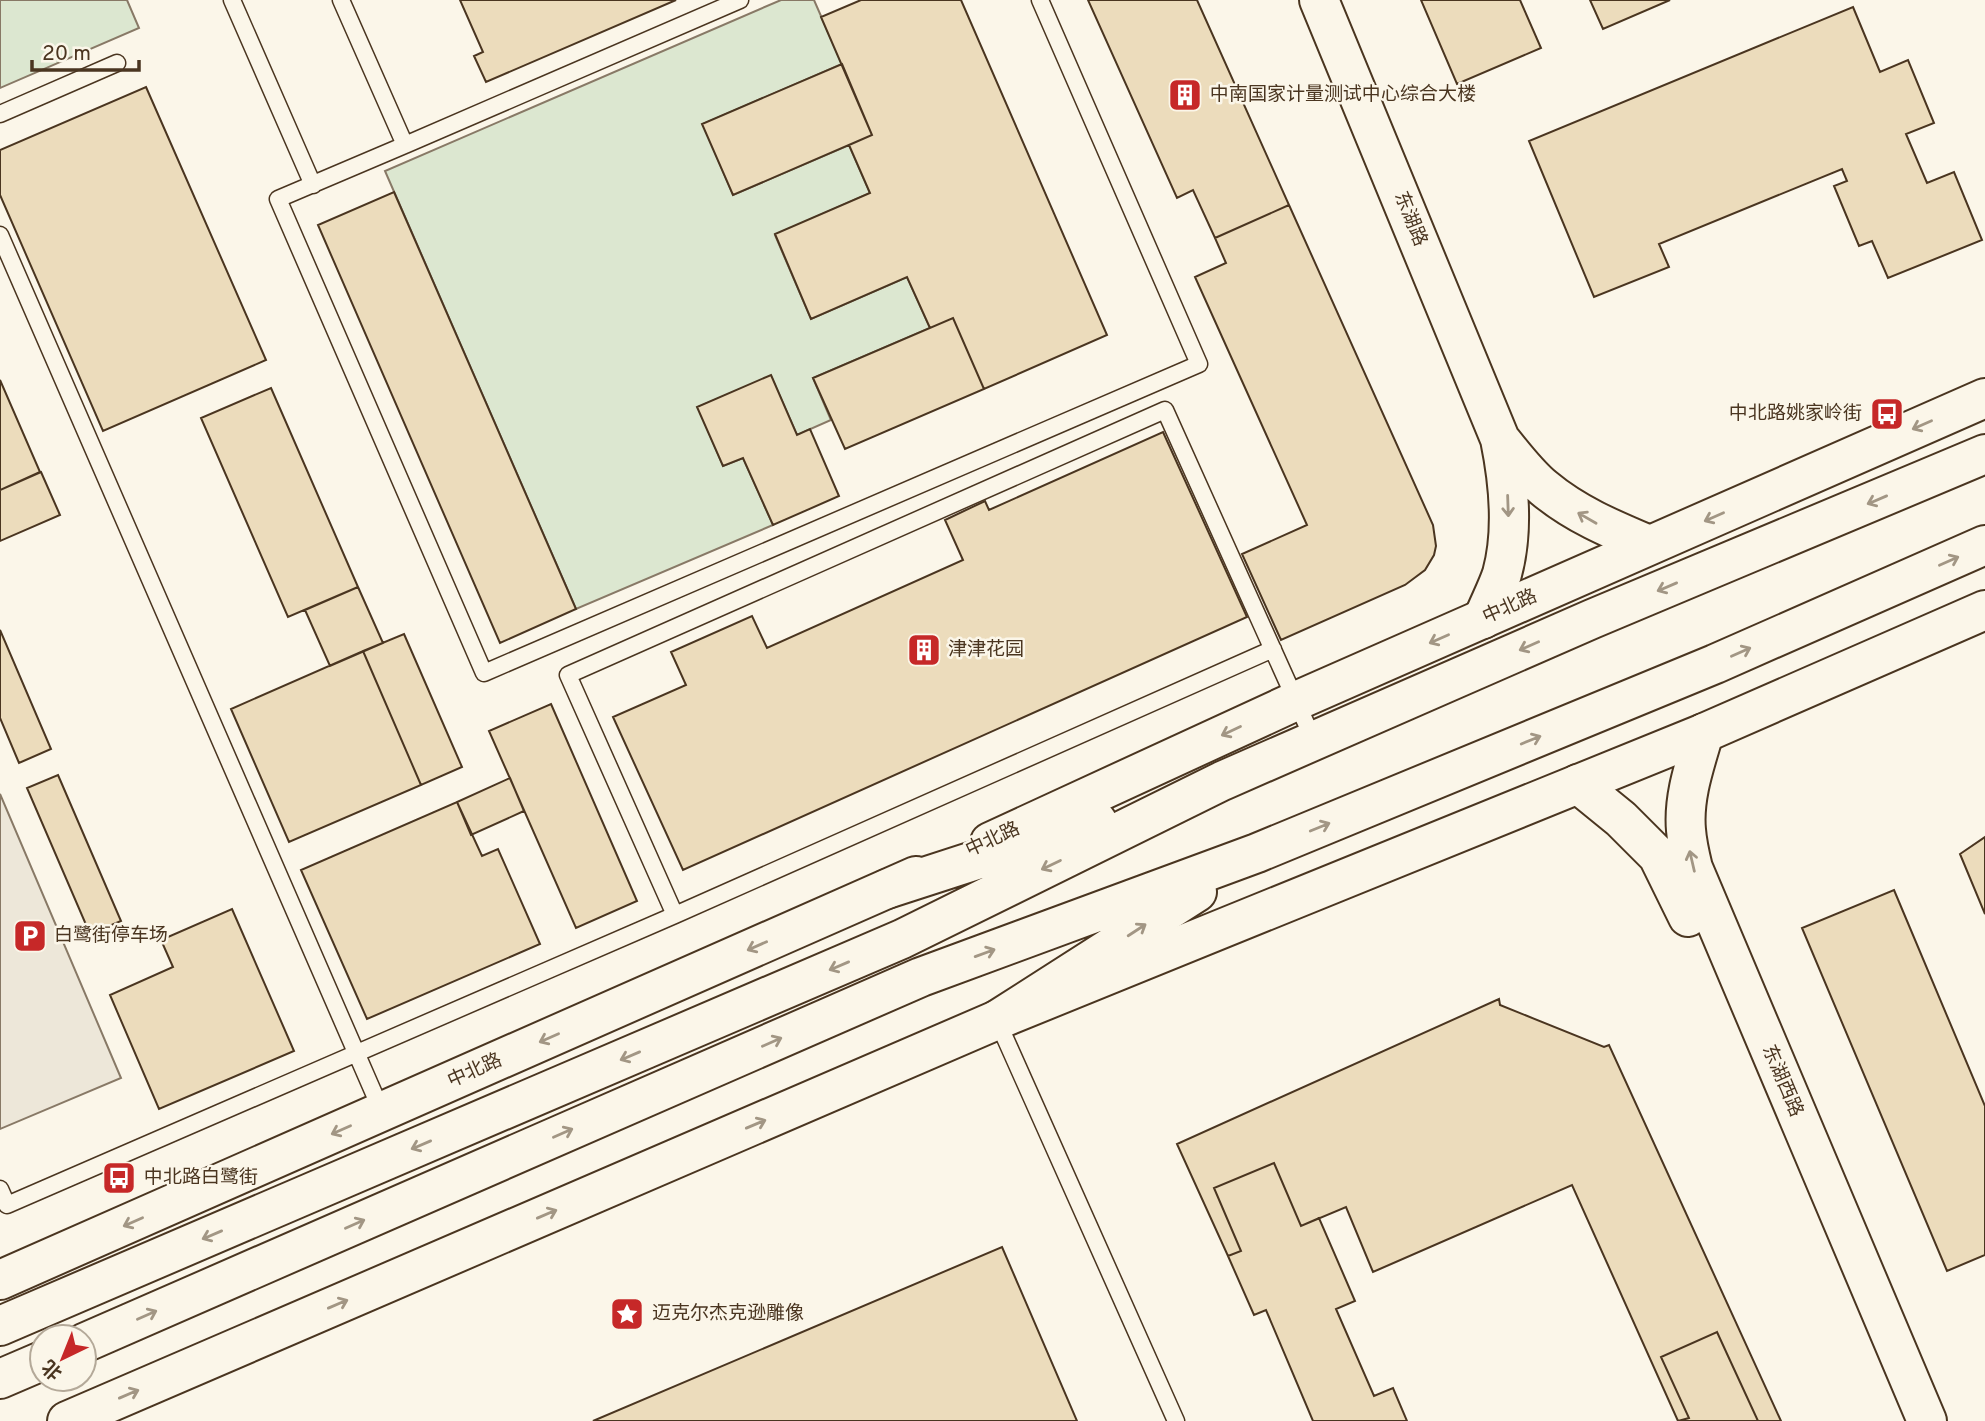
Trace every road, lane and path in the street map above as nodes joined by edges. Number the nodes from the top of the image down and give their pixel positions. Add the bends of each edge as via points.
1 (232, 0) edge
2 (341, 0) edge
3 (740, 0) edge
4 (1040, 0) edge
5 (1319, 0) edge
6 (117, 63) dead end
7 (0, 114) edge
8 (405, 145) junction
9 (313, 184) junction
10 (0, 235) edge
11 (1985, 398) edge
12 (1500, 439) junction
13 (1985, 454) edge
14 (1649, 545) junction
15 (1985, 545) edge
16 (1985, 610) edge
17 (1483, 619) junction
18 (1273, 649) junction
19 (1296, 701) junction
20 (1704, 733) junction
21 (1314, 741) junction
22 (1222, 781) junction
23 (1578, 784) junction
24 (1257, 853) junction
25 (887, 889) junction
26 (675, 915) junction
27 (997, 1020) junction
28 (356, 1054) junction
29 (382, 1112) junction
30 (0, 1189) edge
31 (0, 1280) edge
32 (0, 1326) edge
33 (98, 1337) edge
34 (28, 1367) edge
35 (0, 1380) edge
36 (67, 1421) edge
37 (1175, 1421) edge
38 (1901, 1421) edge
39 (1927, 1421) edge

1 - 9 lane
2 - 8 lane
3 - 8 lane
4 - 9 lane via 1199,364 484,673 278,199
5 - 12 main road, 东湖路
6 - 7 lane
8 - 9 lane
10 - 28 lane
11 -> 14 main road, 中北路
14 -> 12 main road, 东湖路 via 1569,507 1542,487
12 -> 17 main road, 东湖路 via 1509,520 1502,575
13 -> 21 main road
14 - 17 main road, 中北路
24 -> 15 main road via 1715,664
16 - 20 main road
17 -> 19 main road, 中北路
18 - 19 lane
18 - 26 lane
18 - 26 lane via 1165,410 606,658 568,675
19 - 21 lane
19 -> 25 main road, 中北路
20 - 23 main road
39 -> 20 main road, 东湖西路 via 1693,869 1685,813
21 - 22 main road
22 - 25 main road
22 -> 32 main road via 902,939
23 - 27 main road
23 - 38 main road, 东湖西路 via 1658,856 1686,912
27 -> 24 main road
33 -> 24 main road via 921,977
25 -> 29 main road, 中北路
26 - 28 lane
36 -> 27 main road
27 - 37 lane
28 - 29 lane
28 - 30 lane via 7,1205
29 -> 31 main road, 中北路
34 - 35 main road

